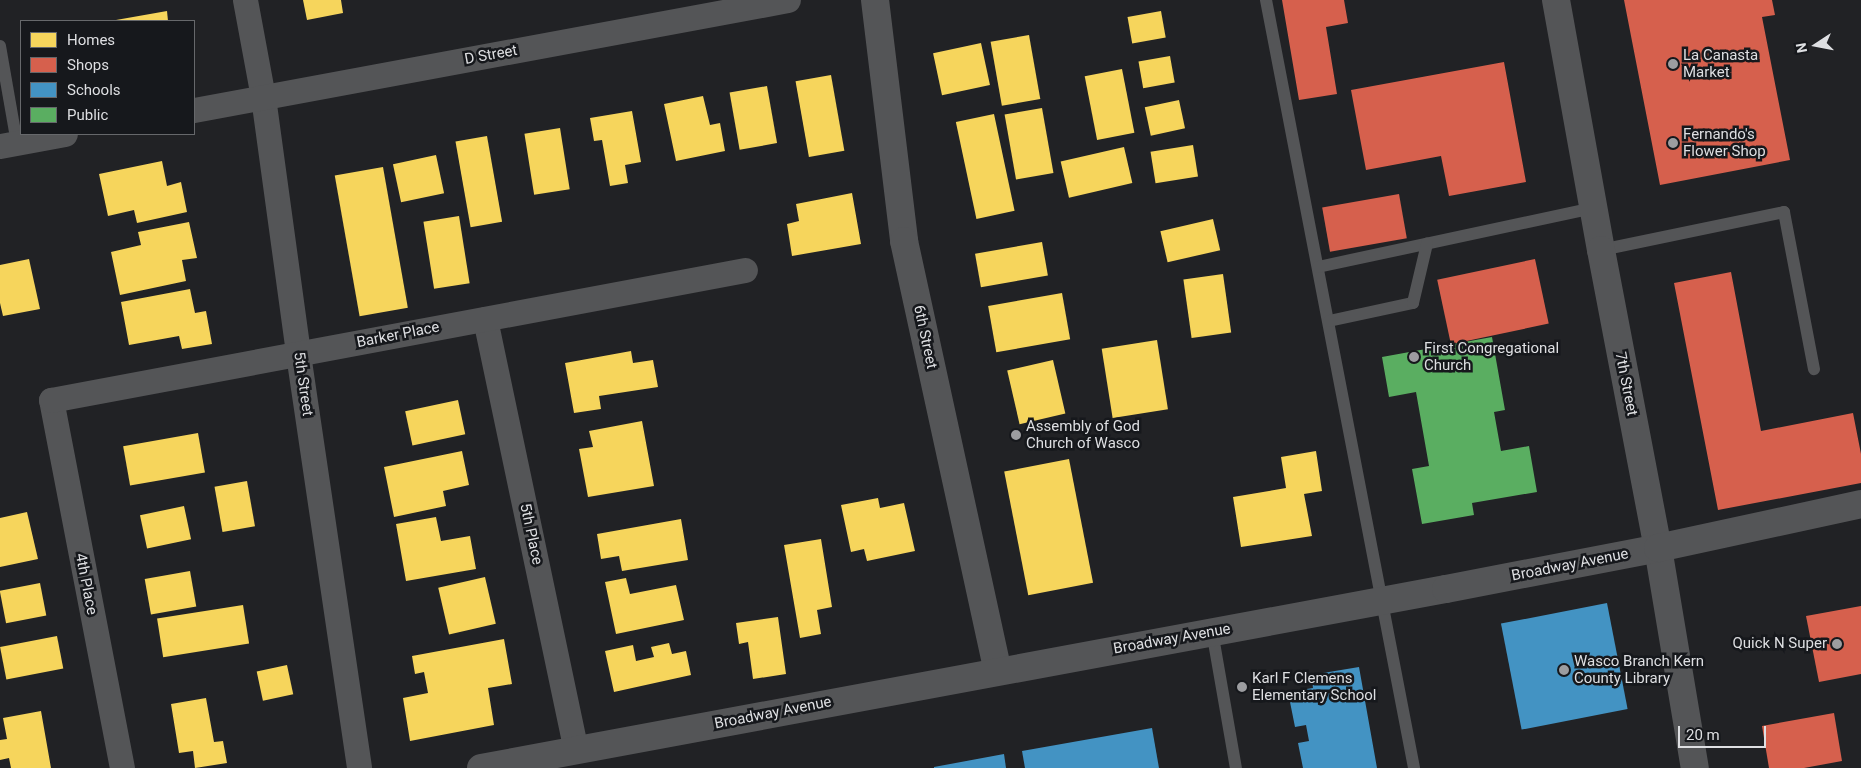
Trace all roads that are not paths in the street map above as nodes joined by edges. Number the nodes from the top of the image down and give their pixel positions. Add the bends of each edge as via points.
1 (245, 0) edge
2 (788, 0) edge
3 (875, 0) edge
4 (1266, 0) edge
5 (1556, 0) edge
6 (0, 46) edge
7 (263, 97) junction
8 (195, 110) edge
9 (59, 135) edge
10 (9, 144) edge
11 (1593, 208) junction
12 (1427, 244) junction
13 (1600, 250) junction
14 (1318, 267) junction
15 (745, 270) dead end
16 (485, 319) junction
17 (1329, 322) junction
18 (298, 354) junction
19 (1814, 369) dead end
20 (51, 400) joint
21 (1861, 504) edge
22 (1658, 548) junction
23 (1383, 600) junction
24 (1212, 631) junction
25 (998, 671) junction
26 (576, 750) junction
27 (122, 768) edge
28 (360, 768) edge
29 (481, 768) edge
30 (1236, 768) edge
31 (1414, 768) edge
32 (1695, 768) edge

1 - 7 street, 5th Street
2 - 7 street, D Street
3 - 25 street, 6th Street via 904,241
4 - 14 lane
5 - 11 street, 7th Street
6 - 10 lane
7 - 8 street, D Street
7 - 18 street, 5th Street
9 - 10 street
11 - 12 lane
11 - 13 street, 7th Street
12 - 14 lane
12 - 17 lane via 1413,303
13 - 19 lane via 1784,212
13 - 22 street, 7th Street
14 - 17 lane
15 - 16 street, Barker Place
16 - 18 street, Barker Place
16 - 26 street, 5th Place
17 - 23 lane
18 - 20 street, Barker Place
18 - 28 street, 5th Street
20 - 27 street, 4th Place
21 - 22 street, Broadway Avenue
22 - 23 street, Broadway Avenue
22 - 32 street, 7th Street
23 - 24 street, Broadway Avenue
23 - 31 lane
24 - 25 street, Broadway Avenue
24 - 30 lane
25 - 26 street, Broadway Avenue
26 - 29 street, Broadway Avenue

